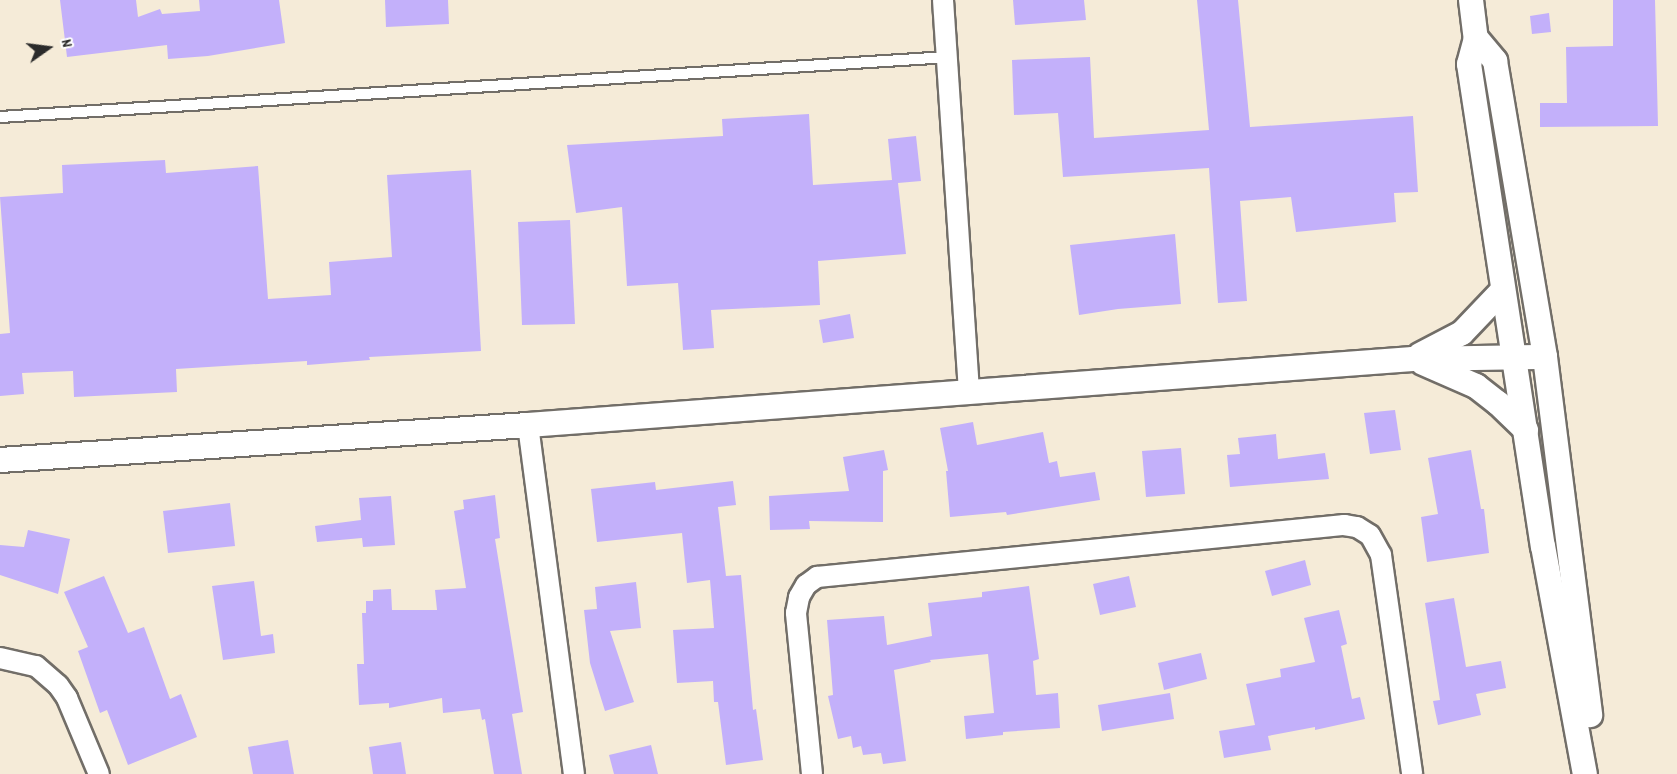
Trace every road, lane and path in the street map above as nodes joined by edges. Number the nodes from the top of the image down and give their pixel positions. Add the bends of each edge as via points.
1 (943, 0) edge
2 (1471, 0) edge
3 (1476, 38) junction
4 (948, 57) junction
5 (0, 117) edge
6 (1503, 290) junction
7 (1514, 357) junction
8 (1545, 357) junction
9 (1413, 359) junction
10 (969, 392) junction
11 (528, 425) junction
12 (1526, 430) junction
13 (0, 460) edge
14 (0, 658) edge
15 (99, 774) edge
16 (574, 774) edge
17 (812, 774) edge
18 (1412, 774) edge
19 (1585, 774) edge

1 - 4 street
2 - 3 street
3 - 6 street via 1469,64
3 - 8 street via 1495,61
4 - 5 lane
4 - 10 street
6 - 7 street
6 - 9 street via 1461,333
7 - 8 street
7 - 9 street
7 - 12 street
8 - 19 street via 1592,729
9 - 10 street
9 - 12 street via 1476,386
10 - 11 street
11 - 13 street
11 - 16 street
12 - 19 street
14 - 15 street via 36,666 58,685
17 - 18 street via 796,613 806,585 817,577 1344,525 1370,535 1381,555

